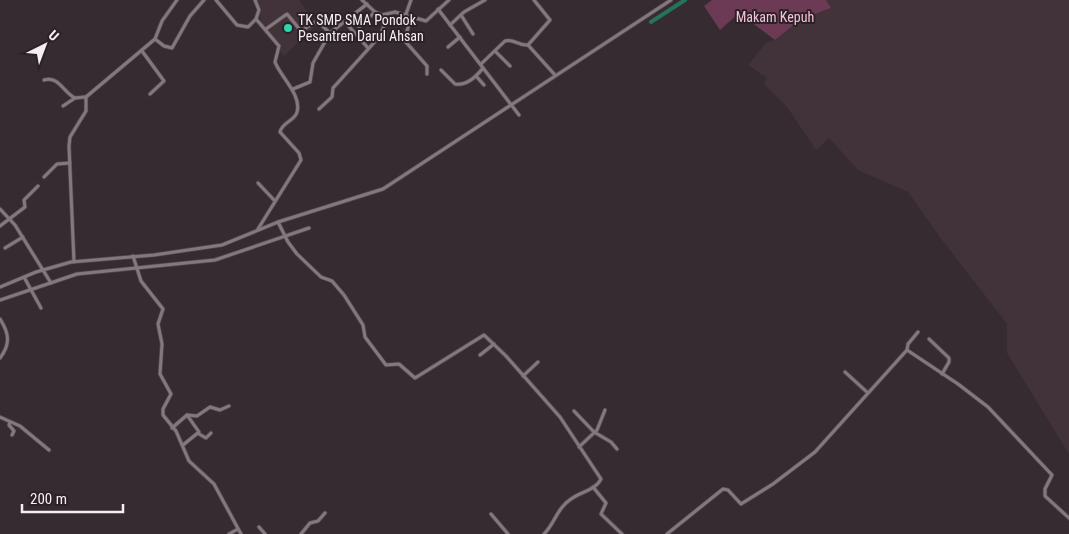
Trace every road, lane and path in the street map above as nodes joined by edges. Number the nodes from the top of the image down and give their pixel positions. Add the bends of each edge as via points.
1 (177, 0) edge
2 (204, 0) edge
3 (216, 0) edge
4 (255, 0) edge
5 (362, 0) edge
6 (411, 0) edge
7 (449, 0) edge
8 (485, 0) edge
9 (534, 0) edge
10 (671, 0) edge
11 (367, 4) junction
12 (438, 9) junction
13 (375, 12) junction
14 (382, 15) junction
15 (410, 15) junction
16 (461, 15) junction
17 (256, 19) junction
18 (345, 22) junction
19 (450, 25) junction
20 (359, 27) dead end
21 (266, 29) junction
22 (330, 33) junction
23 (474, 34) dead end
24 (460, 37) junction
25 (155, 39) junction
26 (528, 45) junction
27 (448, 47) dead end
28 (368, 48) junction
29 (142, 51) junction
30 (495, 51) junction
31 (482, 66) junction
32 (510, 66) dead end
33 (441, 70) dead end
34 (427, 74) dead end
35 (556, 75) junction
36 (476, 76) junction
37 (44, 80) dead end
38 (484, 85) dead end
39 (293, 90) junction
40 (150, 94) dead end
41 (86, 97) junction
42 (75, 98) junction
43 (513, 105) junction
44 (63, 106) dead end
45 (319, 109) dead end
46 (519, 114) dead end
47 (68, 162) junction
48 (44, 177) dead end
49 (258, 183) dead end
50 (38, 186) dead end
51 (274, 200) junction
52 (0, 209) edge
53 (9, 220) junction
54 (279, 223) junction
55 (0, 226) edge
56 (309, 228) dead end
57 (258, 230) junction
58 (284, 236) junction
59 (23, 237) junction
60 (5, 248) dead end
61 (134, 257) junction
62 (74, 262) junction
63 (136, 268) junction
64 (43, 272) junction
65 (25, 278) junction
66 (50, 282) junction
67 (0, 286) edge
68 (30, 289) junction
69 (0, 300) edge
70 (41, 308) dead end
71 (0, 319) edge
72 (918, 332) dead end
73 (929, 339) dead end
74 (494, 344) junction
75 (906, 350) junction
76 (480, 356) dead end
77 (0, 357) edge
78 (538, 362) dead end
79 (845, 372) dead end
80 (942, 374) junction
81 (523, 376) junction
82 (868, 393) junction
83 (229, 406) dead end
84 (605, 410) dead end
85 (574, 412) dead end
86 (187, 415) junction
87 (0, 417) edge
88 (10, 422) junction
89 (172, 428) junction
90 (594, 432) junction
91 (211, 433) dead end
92 (199, 434) junction
93 (12, 435) dead end
94 (183, 445) junction
95 (579, 448) junction
96 (617, 449) dead end
97 (48, 450) dead end
98 (593, 487) junction
99 (325, 513) dead end
100 (491, 514) dead end
101 (1069, 518) edge
102 (259, 527) dead end
103 (238, 529) junction
104 (228, 534) edge
105 (241, 534) edge
106 (265, 534) edge
107 (301, 534) edge
108 (508, 534) edge
109 (544, 534) edge
110 (622, 534) edge
111 (667, 534) edge

1 - 25 street via 162,21
2 - 25 street via 190,16 172,48
3 - 17 street via 237,25 248,27
4 - 17 street via 259,10
5 - 11 street
6 - 15 street
7 - 12 street
8 - 16 street
9 - 26 street via 550,20
10 - 35 street
11 - 13 street
11 - 18 street
12 - 15 street via 427,20
12 - 19 street
13 - 14 street
13 - 20 street
14 - 15 street via 395,12
14 - 28 street via 385,26
15 - 34 street via 404,40 427,66
16 - 19 street
16 - 23 street
17 - 21 street
18 - 22 street
18 - 28 street
19 - 24 street
21 - 22 street via 286,14 301,30 317,21
21 - 39 street via 279,46 277,67
22 - 39 street via 313,63 310,82
24 - 27 street
24 - 31 street
25 - 29 street
26 - 30 street via 520,46 507,40
26 - 35 street
28 - 45 street via 333,88 332,97
29 - 40 street via 164,79 163,84
29 - 41 street
30 - 31 street
30 - 32 street
31 - 36 street
31 - 43 street
33 - 36 street via 456,85
35 - 43 street
36 - 38 street
37 - 42 street via 51,78
39 - 51 street via 298,112 280,130 301,160
41 - 42 street
41 - 47 street via 86,111 70,137
42 - 44 street
43 - 46 street
43 - 54 street via 383,189
47 - 48 street via 61,162
47 - 62 street
49 - 51 street
50 - 53 street via 24,200 24,207
51 - 57 street
52 - 53 street
53 - 55 street
53 - 59 street
54 - 57 street
54 - 58 street
56 - 58 street
57 - 61 street via 212,247
58 - 63 street via 215,260
58 - 74 street via 314,272 338,287 363,326 365,337 386,365 399,364 415,378 480,336 486,336
59 - 60 street
59 - 64 street
61 - 62 street
61 - 63 street
62 - 64 street
63 - 66 street via 77,274
63 - 89 street via 141,281 163,309 158,324 162,344 160,374 171,394 162,413
64 - 65 street
64 - 66 street
65 - 67 street
65 - 68 street
66 - 68 street
68 - 69 street
68 - 70 street
71 - 77 street via 8,339
72 - 75 street
73 - 80 street via 949,358
74 - 76 street
74 - 81 street
75 - 80 street
75 - 82 street
78 - 81 street
79 - 82 street
80 - 101 street via 973,394 1002,419 1050,473 1052,478 1045,489 1045,496
81 - 95 street via 564,422
82 - 111 street via 815,452 773,484 741,504 723,489
83 - 86 street via 220,410 210,407 197,416
84 - 90 street
85 - 90 street
86 - 89 street
86 - 92 street
87 - 88 street
88 - 93 street via 14,431
88 - 97 street via 24,429
89 - 94 street
90 - 95 street
90 - 96 street
91 - 92 street via 206,438
92 - 94 street
94 - 103 street via 189,461 214,484
95 - 98 street via 600,476 600,482
98 - 109 street via 560,508
98 - 110 street via 606,503 601,514
99 - 107 street
100 - 108 street
102 - 106 street
103 - 104 street
103 - 105 street

